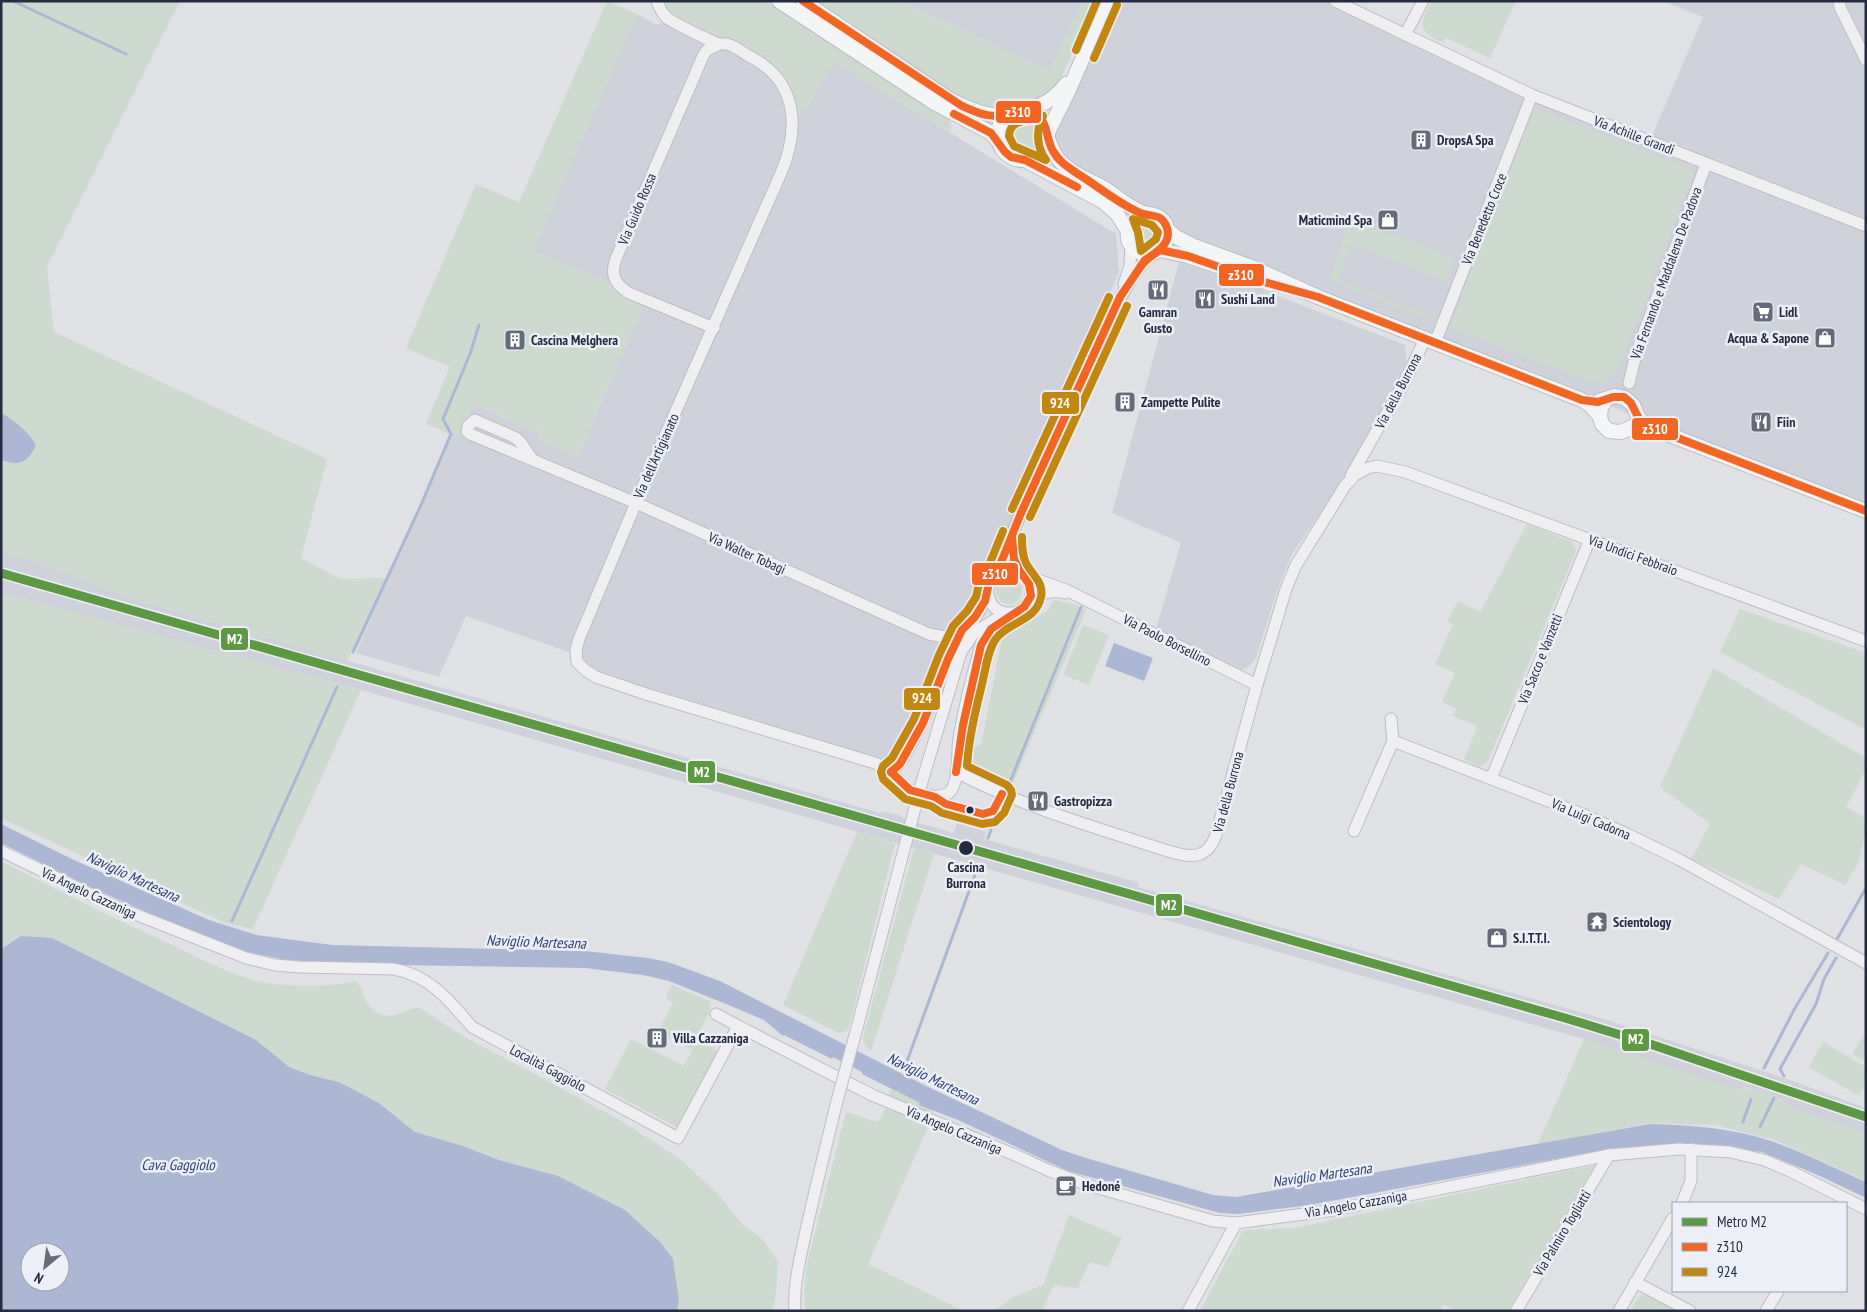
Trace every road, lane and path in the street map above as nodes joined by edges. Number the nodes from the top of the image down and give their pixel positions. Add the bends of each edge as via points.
1 (657, 1) edge
2 (779, 1) edge
3 (803, 1) edge
4 (1108, 1) edge
5 (1335, 1) edge
6 (1423, 1) edge
7 (1839, 1) edge
8 (1405, 35) junction
9 (719, 44) junction
10 (1866, 60) edge
11 (1076, 71) junction
12 (1532, 95) junction
13 (1027, 111) junction
14 (1008, 116) junction
15 (1048, 136) junction
16 (999, 142) junction
17 (1025, 160) junction
18 (1706, 164) junction
19 (1144, 214) junction
20 (1866, 226) edge
21 (1168, 230) junction
22 (1129, 238) junction
23 (1156, 252) junction
24 (1318, 297) junction
25 (1120, 298) junction
26 (714, 328) junction
27 (1430, 341) junction
28 (1617, 399) junction
29 (1582, 400) junction
30 (1636, 413) junction
31 (1599, 415) junction
32 (1630, 427) junction
33 (1652, 428) junction
34 (1370, 442) junction
35 (532, 459) junction
36 (1382, 466) junction
37 (1401, 470) joint
38 (1345, 486) junction
39 (636, 503) junction
40 (1866, 511) edge
41 (1012, 536) junction
42 (1590, 539) junction
43 (996, 574) junction
44 (1023, 575) junction
45 (988, 594) junction
46 (1076, 595) junction
47 (1030, 598) junction
48 (1010, 613) junction
49 (975, 617) junction
50 (962, 630) junction
51 (1866, 641) edge
52 (961, 652) junction
53 (1257, 685) junction
54 (1391, 719) dead end
55 (1393, 741) junction
56 (892, 772) junction
57 (956, 772) junction
58 (1491, 779) junction
59 (1354, 831) dead end
60 (1, 850) edge
61 (179, 932) joint
62 (1866, 963) edge
63 (716, 1014) dead end
64 (738, 1026) junction
65 (1691, 1148) junction
66 (1608, 1156) junction
67 (1835, 1193) junction
68 (1682, 1202) edge
69 (1829, 1202) edge
70 (1866, 1209) edge
71 (1672, 1220) edge
72 (1236, 1223) junction
73 (1635, 1282) junction
74 (1777, 1292) edge
75 (795, 1311) edge
76 (1188, 1311) edge
77 (1516, 1311) edge
78 (1619, 1311) edge
79 (1690, 1311) edge
80 (1766, 1311) edge

1 - 9 street, Via dell'Artigianato via 661,11 673,22
2 - 16 main road via 933,102 991,133
3 - 14 main road via 949,99 992,116
4 - 11 main road
5 - 8 street, Via Achille Grandi
6 - 8 street
7 - 10 street
8 - 12 street, Via Achille Grandi
9 - 26 street, Via dell'Artigianato via 731,46 773,73 787,95 793,135 785,164
9 - 26 street, Via Guido Rossa via 704,54 613,271 619,286 629,293
11 - 13 main road via 1055,96
11 - 15 main road
12 - 18 street, Via Achille Grandi
12 - 27 street, Via Benedetto Croce
13 - 14 main road
13 - 15 main road via 1041,118
14 - 16 main road via 999,130
15 - 17 main road via 1038,155
15 - 19 main road via 1056,156 1069,169
16 - 17 main road via 1008,155
17 - 22 main road via 1102,201 1117,214
18 - 20 street, Via Achille Grandi
18 - 28 street, Via Fernando e Maddalena De Padova via 1636,354 1629,383
19 - 21 main road via 1158,216
19 - 22 main road via 1129,226
21 - 23 main road via 1167,241
21 - 24 main road via 1194,246
22 - 23 main road via 1134,249 1142,253
22 - 25 street via 1130,266
23 - 24 main road via 1188,256
23 - 25 street via 1145,260
24 - 27 main road
25 - 41 street
26 - 39 street, Via dell'Artigianato
27 - 29 main road
27 - 34 street, Via della Burrona
28 - 29 main road
28 - 30 main road via 1633,404
28 - 31 main road via 1601,406
29 - 31 main road
30 - 32 main road
30 - 33 main road
31 - 32 main road via 1602,424 1612,432
32 - 33 main road
33 - 40 main road
34 - 36 street, Via della Burrona via 1372,455
34 - 38 street, Via della Burrona
35 - 35 street, Via Walter Tobagi via 520,442 509,434 475,420 468,426 470,434
35 - 39 street, Via Walter Tobagi
36 - 37 street, Via della Burrona
36 - 38 street, Via della Burrona via 1360,471
37 - 42 street, Via Undici Febbraio
38 - 53 street, Via della Burrona via 1292,572
39 - 50 street, Via Walter Tobagi via 929,634 945,637
39 - 56 street, Via dell'Artigianato via 578,642 576,656 582,668 596,677 630,689 871,761
41 - 43 street
41 - 44 street via 1012,551
42 - 51 street, Via Undici Febbraio
42 - 58 street, Via Sacco e Vanzetti
43 - 44 street via 1010,570
43 - 45 street
44 - 46 street, Via Paolo Borsellino
44 - 47 street via 1030,584
45 - 48 street via 994,607
45 - 49 street
46 - 47 street, Via Paolo Borsellino via 1055,591
46 - 53 street, Via Paolo Borsellino
47 - 48 street via 1025,607
48 - 52 street via 977,630
48 - 57 street, Via dell'Artigianato via 993,627 982,643 960,736
49 - 50 street
49 - 52 street via 966,632
50 - 56 street via 923,723
52 - 75 street, bridge via 921,785 818,1175 799,1266
53 - 57 street, Via della Burrona via 1216,835 1205,852 1192,856 1070,819 996,792
54 - 55 street
55 - 58 street, Via Luigi Cadorna
55 - 59 street
56 - 57 street, Via dell'Artigianato via 910,790 937,797 950,791
58 - 62 street, Via Luigi Cadorna via 1593,818 1659,850
60 - 61 street, Via Angelo Cazzaniga via 117,907
61 - 64 street, Località Gaggiolo via 246,958 275,965 404,971 438,989 472,1026 678,1138
63 - 64 street
64 - 72 street, Via Angelo Cazzaniga via 856,1087 1061,1176 1204,1219
65 - 66 street, Via Angelo Cazzaniga
65 - 67 street, Via Angelo Cazzaniga via 1754,1156
65 - 68 street via 1691,1181
66 - 72 street, Via Angelo Cazzaniga via 1334,1210
66 - 77 street, Via Palmiro Togliatti
67 - 69 street
67 - 70 street, Via Angelo Cazzaniga
71 - 73 street
72 - 76 street
73 - 78 street
73 - 79 street
74 - 80 street

